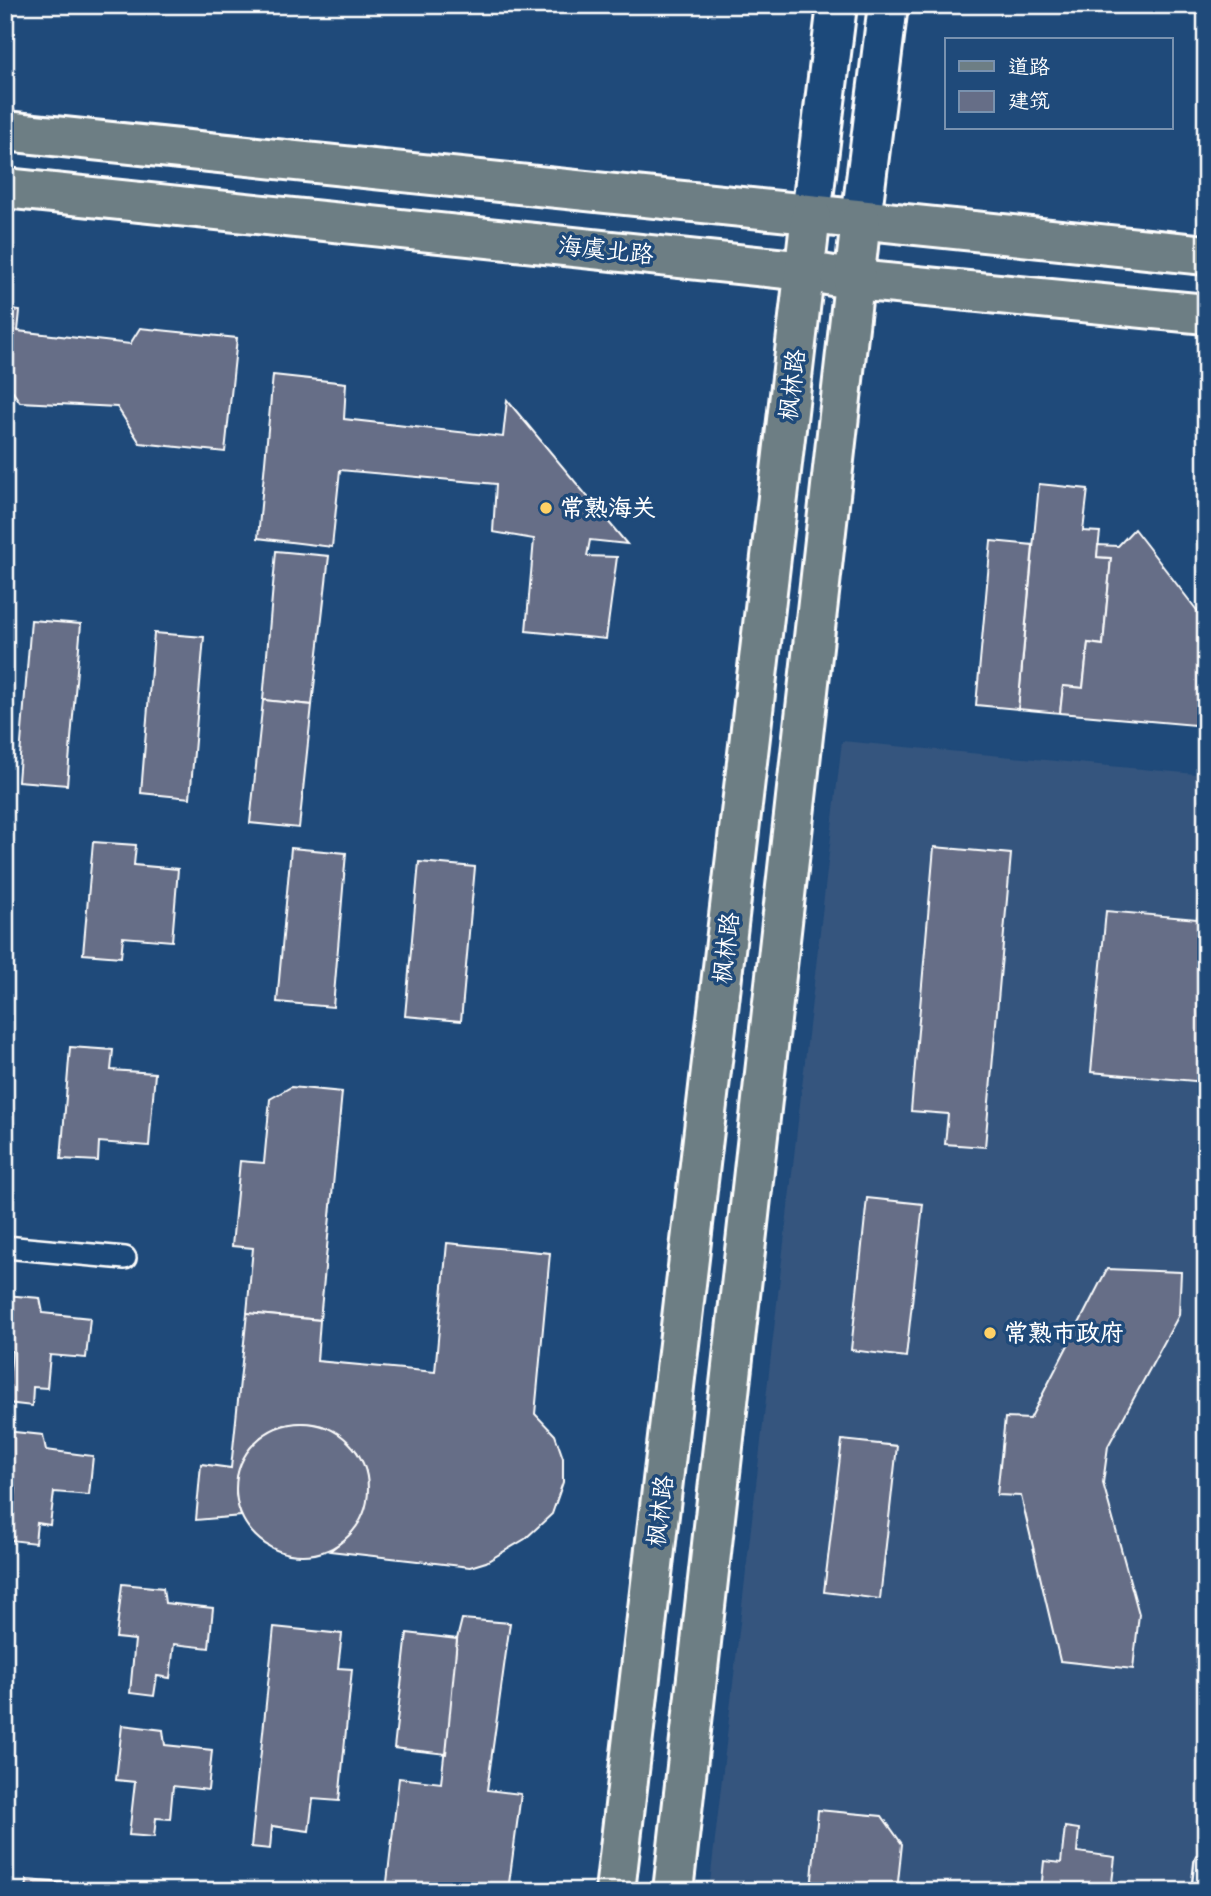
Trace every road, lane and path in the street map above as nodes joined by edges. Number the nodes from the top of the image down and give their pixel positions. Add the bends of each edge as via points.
1 (837, 5) edge
2 (888, 5) edge
3 (5, 131) edge
4 (5, 188) edge
5 (811, 215) junction
6 (861, 220) junction
7 (1206, 255) edge
8 (805, 271) junction
9 (855, 280) junction
10 (1206, 314) edge
11 (5, 1247) edge
12 (125, 1258) dead end
13 (1206, 1863) edge
14 (615, 1891) edge
15 (673, 1891) edge
16 (1203, 1891) edge

1 - 5 main road, 枫林路
2 - 6 main road, 枫林路
3 - 5 main road
4 - 8 main road, 海虞北路
5 - 6 main road
5 - 8 main road, 枫林路
6 - 7 main road
6 - 9 main road, 枫林路
8 - 9 main road, 海虞北路
8 - 14 main road, 枫林路
9 - 10 main road, 海虞北路
9 - 15 main road, 枫林路
11 - 12 lane
13 - 16 lane

